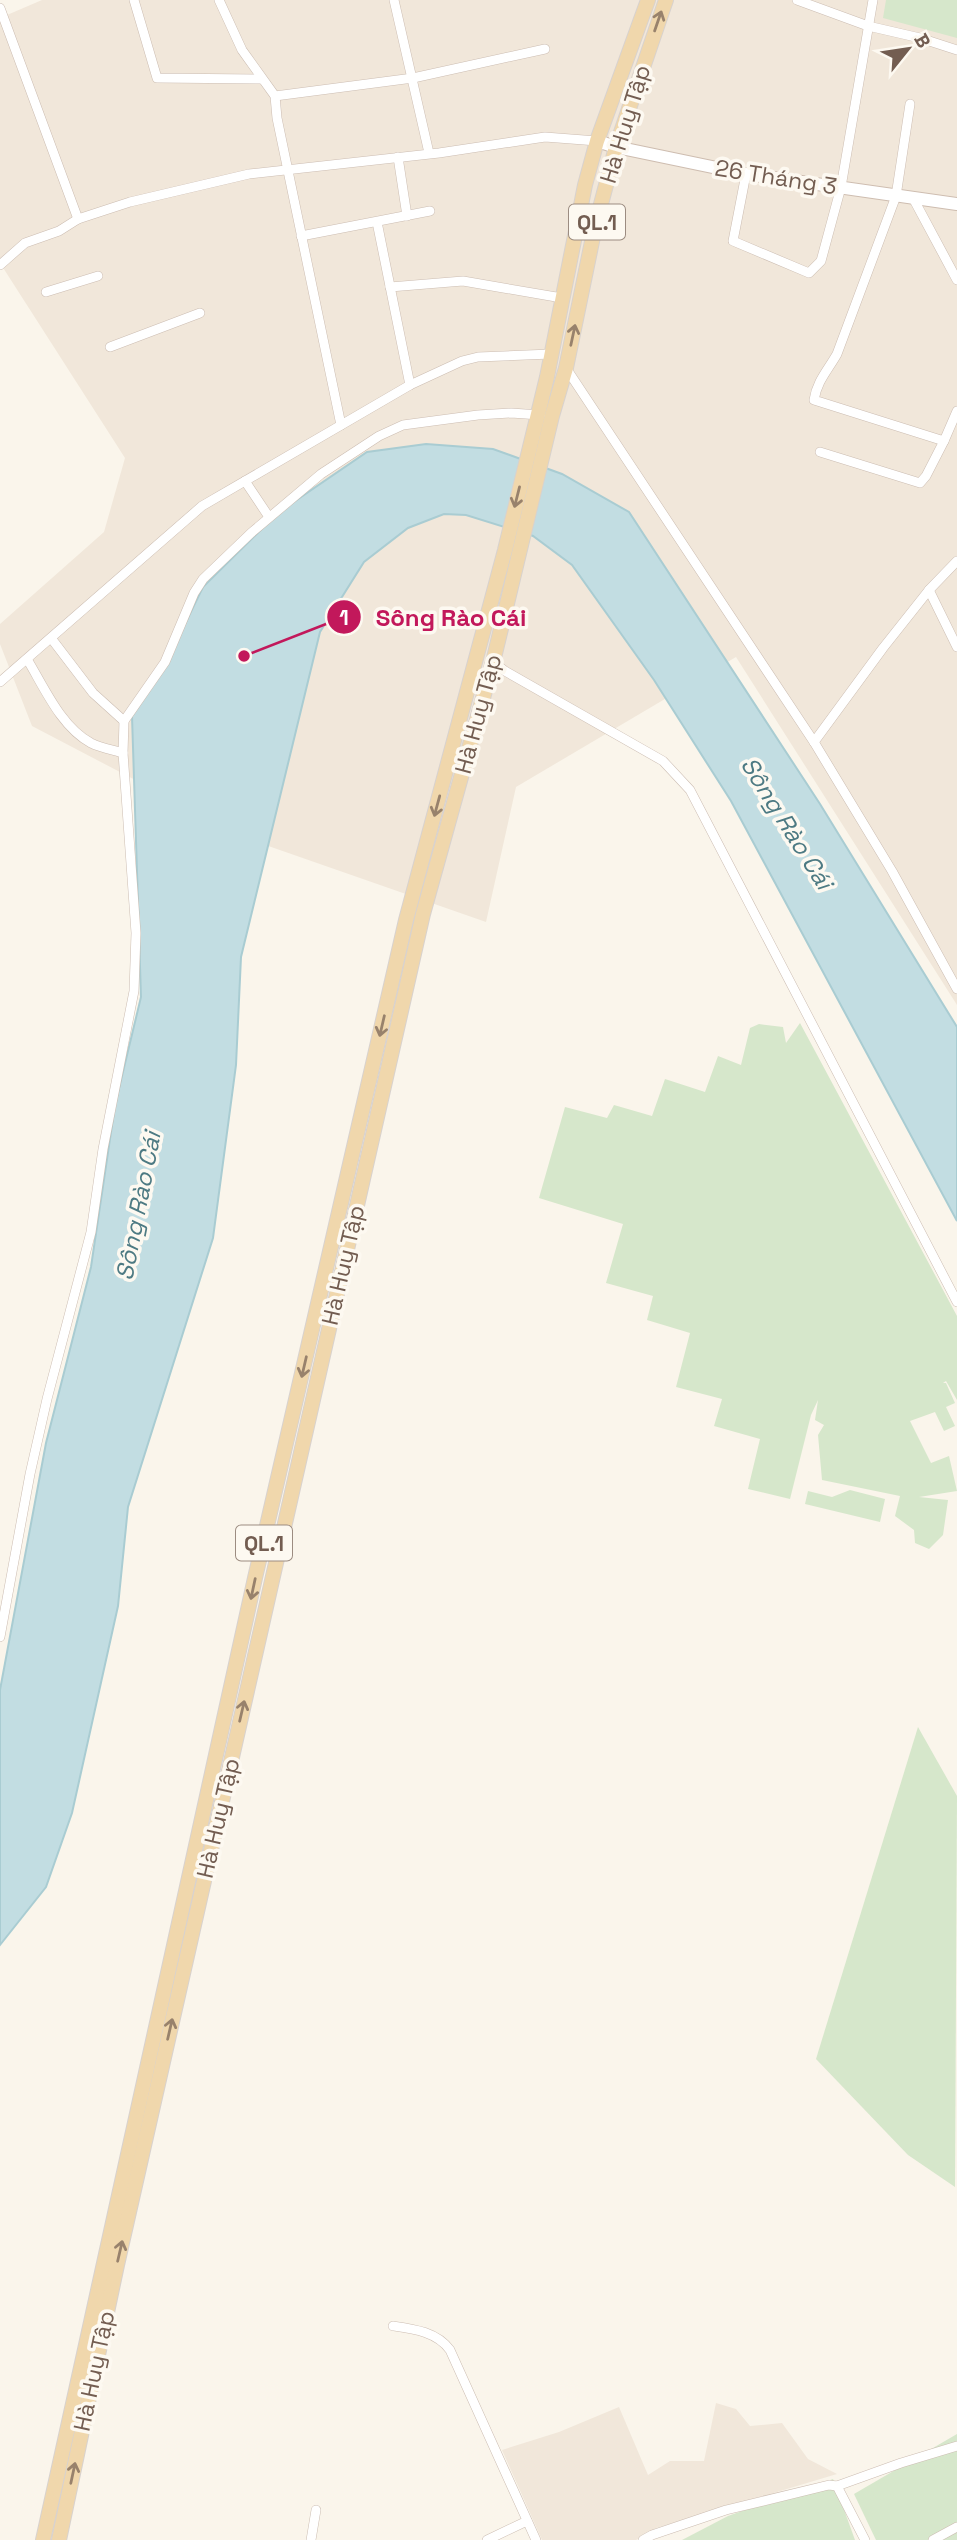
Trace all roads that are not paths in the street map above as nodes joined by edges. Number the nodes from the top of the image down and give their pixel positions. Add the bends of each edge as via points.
1 (134, 0) edge
2 (219, 0) edge
3 (394, 0) edge
4 (648, 0) edge
5 (666, 0) edge
6 (797, 0) edge
7 (873, 0) edge
8 (0, 8) edge
9 (868, 26) junction
10 (545, 49) dead end
11 (957, 50) edge
12 (413, 78) junction
13 (262, 79) junction
14 (275, 96) junction
15 (910, 104) dead end
16 (597, 141) junction
17 (616, 147) junction
18 (429, 153) junction
19 (398, 157) junction
20 (287, 170) junction
21 (746, 174) junction
22 (841, 187) junction
23 (896, 195) junction
24 (913, 198) junction
25 (957, 204) edge
26 (430, 211) dead end
27 (407, 216) junction
28 (78, 219) junction
29 (377, 222) junction
30 (301, 236) junction
31 (0, 265) edge
32 (98, 276) dead end
33 (957, 280) edge
34 (390, 287) junction
35 (46, 292) dead end
36 (562, 298) junction
37 (200, 313) dead end
38 (110, 347) dead end
39 (551, 354) junction
40 (566, 368) junction
41 (410, 385) junction
42 (957, 411) edge
43 (545, 415) junction
44 (341, 425) junction
45 (944, 441) junction
46 (820, 452) dead end
47 (245, 481) junction
48 (269, 517) junction
49 (512, 552) junction
50 (957, 561) edge
51 (929, 590) junction
52 (51, 638) junction
53 (957, 647) edge
54 (27, 659) junction
55 (493, 662) junction
56 (0, 682) edge
57 (124, 721) junction
58 (814, 742) junction
59 (123, 753) junction
60 (957, 989) edge
61 (957, 1302) edge
62 (0, 1637) edge
63 (393, 2326) dead end
64 (957, 2446) edge
65 (837, 2486) junction
66 (316, 2510) dead end
67 (527, 2521) junction
68 (957, 2527) edge
69 (43, 2540) edge
70 (59, 2540) edge
71 (311, 2540) edge
72 (487, 2540) edge
73 (536, 2540) edge
74 (643, 2540) edge
75 (865, 2540) edge
76 (933, 2540) edge

1 - 13 street via 157,78
2 - 13 street via 242,50
3 - 12 street
4 - 16 main road, Hà Huy Tập / QL.1
17 -> 5 main road, Hà Huy Tập / QL.1
6 - 9 street
7 - 9 street
8 - 28 street
9 - 11 street
9 - 22 street
10 - 12 street
12 - 14 street
12 - 18 street
13 - 14 street
14 - 20 street
15 - 23 street
16 - 17 street, 26 Tháng 3
16 - 18 street via 545,137
16 - 36 main road, Hà Huy Tập / QL.1
17 - 21 street, 26 Tháng 3
40 -> 17 main road, Hà Huy Tập / QL.1
18 - 19 street
19 - 20 street
19 - 27 street
20 - 28 street via 130,201
20 - 30 street
21 - 22 street, 26 Tháng 3
21 - 22 street via 733,241 809,273 821,261
22 - 23 street, 26 Tháng 3
23 - 24 street, 26 Tháng 3
23 - 45 street via 838,355 816,388 814,400
24 - 25 street, 26 Tháng 3
24 - 33 street
26 - 27 street
27 - 29 street
28 - 31 street via 25,243
29 - 30 street
29 - 34 street
30 - 44 street
32 - 35 street
34 - 36 street via 463,281
34 - 41 street
36 - 39 main road, Hà Huy Tập / QL.1
37 - 38 street
39 - 41 street via 478,357
39 - 43 main road, Hà Huy Tập / QL.1
40 - 43 main road, Hà Huy Tập / QL.1
40 - 58 street
41 - 44 street
42 - 45 street
43 - 48 street via 478,415 403,425 321,474
43 - 49 main road, Hà Huy Tập / QL.1
44 - 47 street
45 - 46 street via 920,483
47 - 48 street
47 - 52 street via 202,506
48 - 57 street via 203,579 164,662
49 - 55 main road, Hà Huy Tập / QL.1
49 -> 69 main road, Hà Huy Tập / QL.1 via 403,933
50 - 51 street
51 - 53 street
51 - 58 street
52 - 54 street
52 - 57 street via 93,693
54 - 56 street
54 - 59 street via 75,731 93,744
55 - 61 street via 663,761 690,790
70 -> 55 main road, Hà Huy Tập / QL.1 via 423,914
57 - 59 street
58 - 60 street
59 - 62 street via 136,933 134,991 91,1232 41,1424
63 - 67 street via 435,2336 450,2350
64 - 65 street
65 - 74 street via 726,2510
65 - 75 street
66 - 71 street
67 - 72 street
67 - 73 street
68 - 76 street

